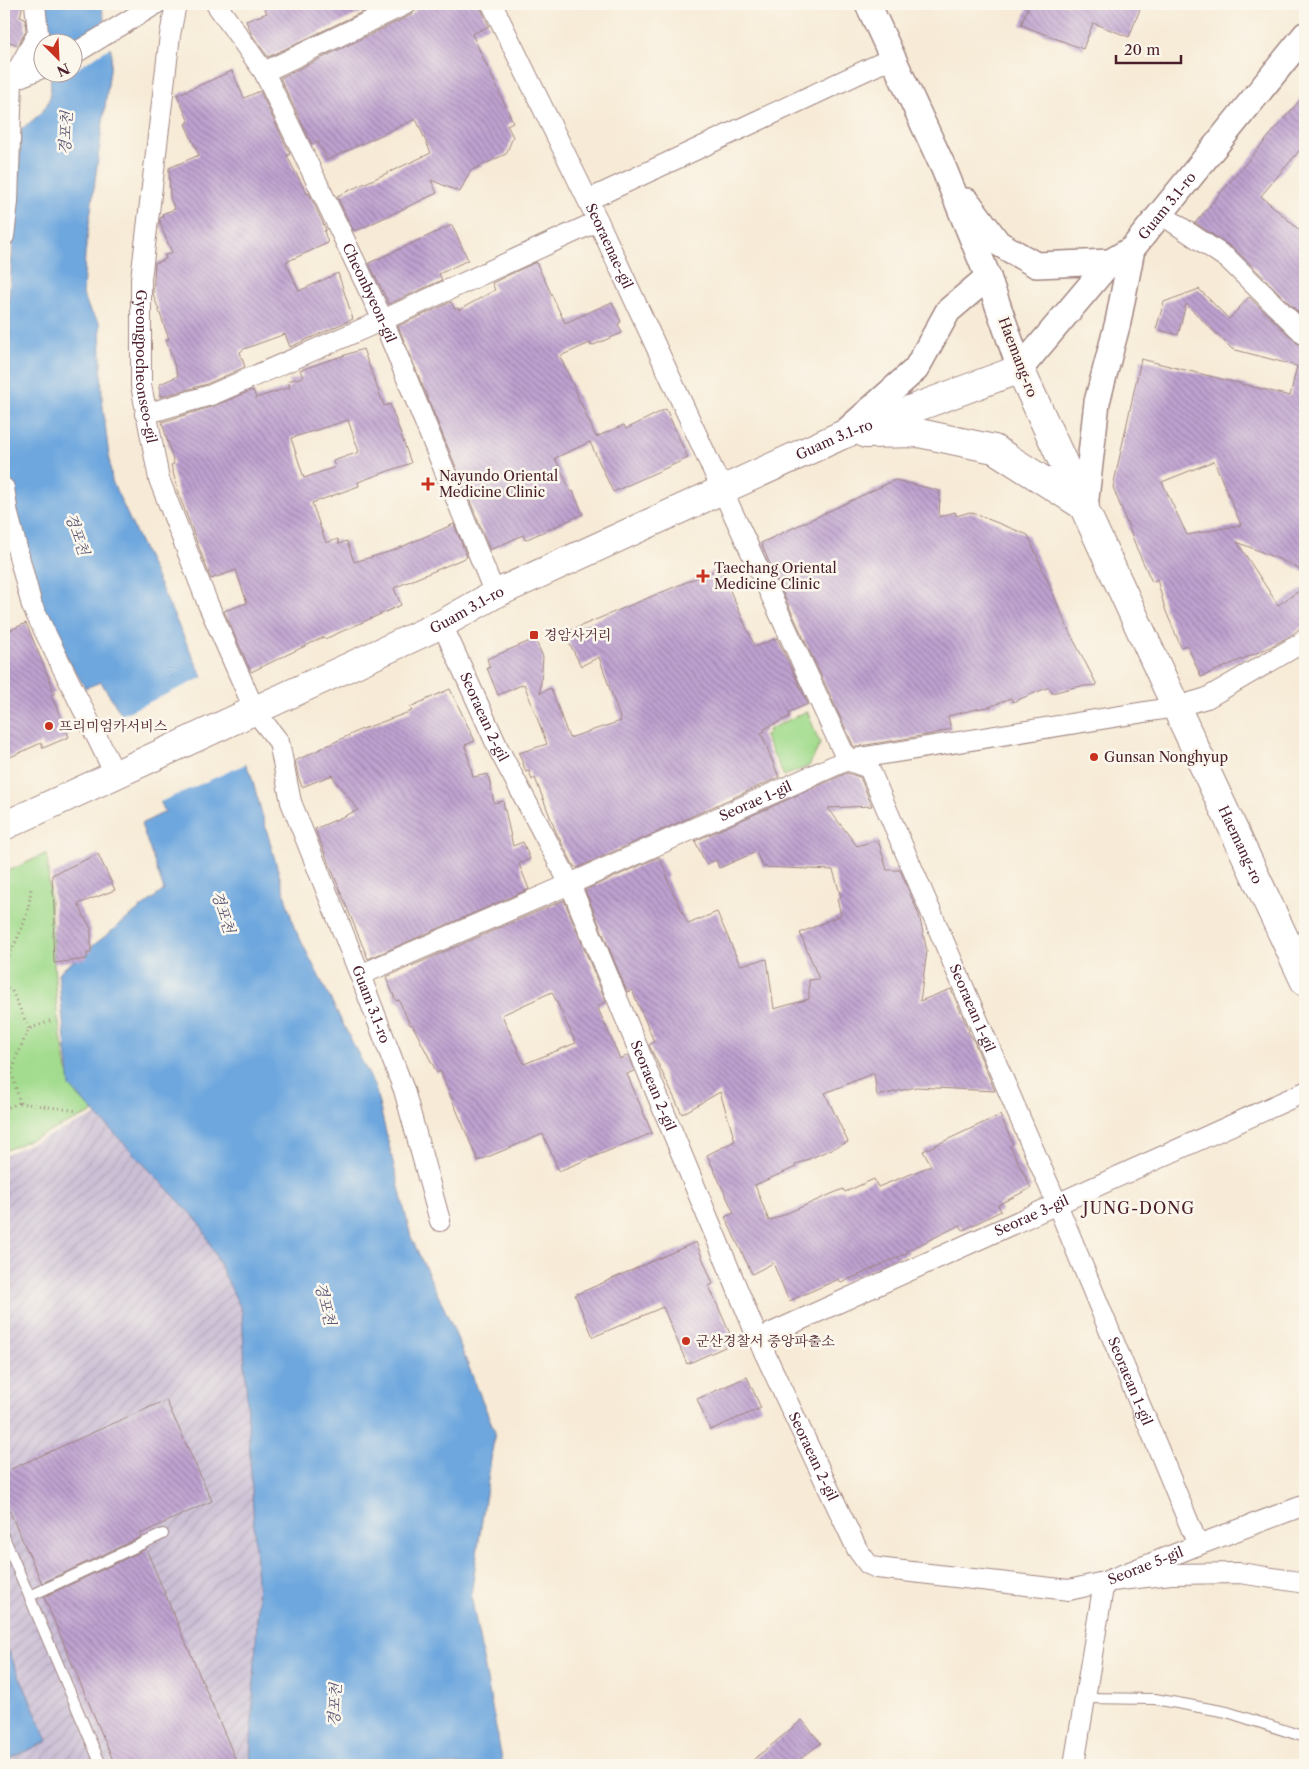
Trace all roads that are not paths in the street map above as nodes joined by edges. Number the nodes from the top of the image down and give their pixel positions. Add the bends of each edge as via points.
1 (35, 4) edge
2 (176, 4) edge
3 (216, 4) edge
4 (406, 4) edge
5 (492, 4) edge
6 (868, 4) edge
7 (151, 7) edge
8 (1305, 35) edge
9 (82, 49) edge
10 (892, 58) junction
11 (32, 72) edge
12 (264, 72) junction
13 (8, 81) edge
14 (6, 135) edge
15 (944, 170) junction
16 (588, 200) junction
17 (1161, 214) junction
18 (598, 221) junction
19 (4, 236) edge
20 (1132, 249) junction
21 (1110, 262) junction
22 (988, 277) junction
23 (383, 320) junction
24 (1305, 335) edge
25 (1020, 369) junction
26 (145, 414) junction
27 (842, 435) junction
28 (4, 488) edge
29 (721, 491) junction
30 (1085, 507) junction
31 (495, 594) junction
32 (442, 624) junction
33 (1303, 645) edge
34 (1176, 707) junction
35 (249, 714) junction
36 (847, 760) junction
37 (125, 769) junction
38 (4, 826) edge
39 (570, 884) junction
40 (360, 974) junction
41 (1305, 982) edge
42 (1305, 1092) edge
43 (1057, 1204) junction
44 (440, 1221) dead end
45 (758, 1339) junction
46 (1305, 1505) edge
47 (163, 1534) dead end
48 (4, 1537) edge
49 (1198, 1545) junction
50 (1104, 1582) junction
51 (1305, 1583) edge
52 (30, 1596) junction
53 (1084, 1698) junction
54 (1305, 1737) edge
55 (101, 1765) edge
56 (1074, 1765) edge

1 - 13 street via 38,33
2 - 26 street, Gyeongpocheonseo-gil via 141,278 141,385
3 - 12 street, Cheonbyeon-gil
4 - 12 street
5 - 16 street, Seoraenae-gil
6 - 10 street, Haemang-ro
7 - 9 street
8 - 17 street, Guam 3.1-ro
10 - 15 street, Haemang-ro
10 - 16 street
11 - 13 street
12 - 23 street, Cheonbyeon-gil
13 - 14 street
14 - 19 street via 8,202
15 - 21 street via 998,243 1036,265
15 - 22 street, Haemang-ro
16 - 18 street, Seoraenae-gil
17 - 20 street, Guam 3.1-ro
17 - 24 street via 1228,259
18 - 23 street
18 - 29 street, Seoraenae-gil
20 - 21 street, Guam 3.1-ro
20 - 30 street via 1098,402
21 - 25 street, Guam 3.1-ro
22 - 25 street, Haemang-ro
22 - 27 street via 948,311 916,369
23 - 26 street via 211,395
23 - 31 street, Cheonbyeon-gil
25 - 27 main road, Guam 3.1-ro
25 - 30 main road, Haemang-ro
26 - 35 street, Gyeongpocheonseo-gil via 159,479
27 - 29 main road, Guam 3.1-ro
27 - 30 main road via 918,433 994,449
28 - 37 street via 32,606
29 - 31 main road, Guam 3.1-ro
29 - 36 street
30 - 34 main road, Haemang-ro
31 - 32 main road, Guam 3.1-ro
32 - 35 main road, Guam 3.1-ro
32 - 39 street, Seoraean 2-gil via 499,750
33 - 34 street via 1207,698
34 - 36 street, Seorae 1-gil
34 - 41 main road, Haemang-ro
35 - 37 main road
35 - 40 street, Guam 3.1-ro via 279,742 291,802
36 - 39 street, Seorae 1-gil
36 - 43 street, Seoraean 1-gil via 869,768
37 - 38 main road
39 - 40 street, Seorae 1-gil
39 - 45 street, Seoraean 2-gil
40 - 44 street, Guam 3.1-ro via 404,1090
42 - 43 street, Seorae 3-gil
43 - 45 street, Seorae 3-gil
43 - 49 street, Seoraean 1-gil
45 - 50 street, Seoraean 2-gil via 857,1549 868,1564 877,1568 1069,1590
46 - 49 street, Seorae 5-gil
47 - 52 lane
48 - 52 lane
49 - 50 street, Seorae 5-gil
50 - 51 street via 1171,1574 1240,1573
50 - 53 street, Seorae 5-gil
52 - 55 lane
53 - 54 lane via 1155,1699 1218,1710
53 - 56 street, Seorae 5-gil

